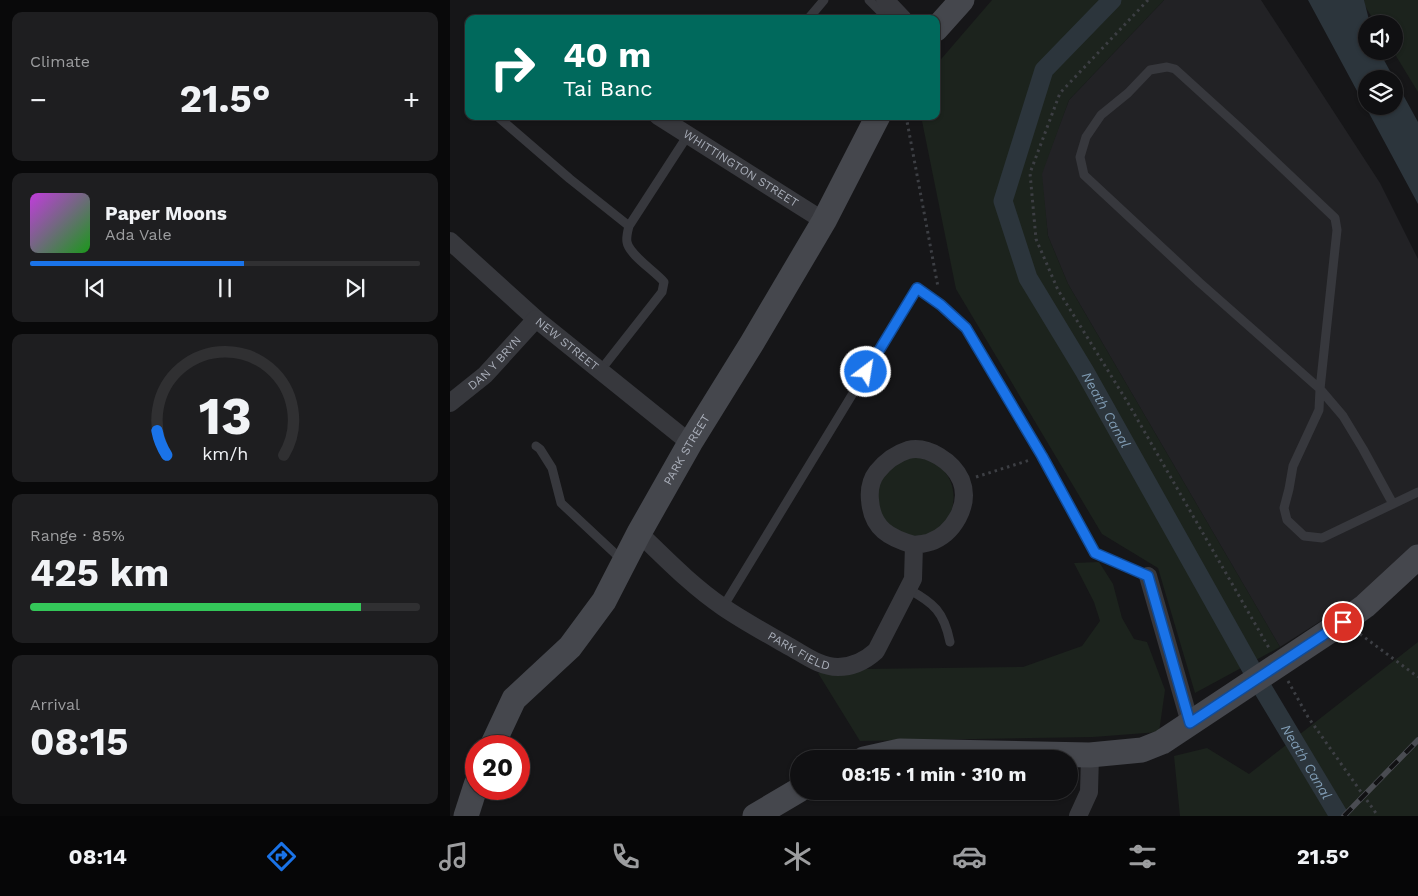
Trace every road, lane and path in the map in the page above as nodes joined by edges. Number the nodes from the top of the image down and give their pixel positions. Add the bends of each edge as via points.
1 (824, 0) edge
2 (869, 0) edge
3 (885, 0) edge
4 (962, 0) edge
5 (1148, 0) edge
6 (811, 15) edge
7 (884, 15) edge
8 (899, 15) edge
9 (940, 25) edge
10 (502, 120) edge
11 (664, 120) edge
12 (876, 120) edge
13 (907, 120) edge
14 (688, 135) junction
15 (824, 221) junction
16 (628, 226) junction
17 (450, 241) edge
18 (941, 305) junction
19 (536, 319) junction
20 (600, 371) junction
21 (1320, 389) junction
22 (450, 403) edge
23 (690, 443) junction
24 (536, 446) dead end
25 (1020, 463) dead end
26 (961, 482) junction
27 (1418, 492) edge
28 (1392, 504) junction
29 (639, 533) junction
30 (914, 545) junction
31 (1418, 557) edge
32 (624, 562) junction
33 (1148, 576) joint
34 (908, 589) junction
35 (723, 607) junction
36 (1343, 622) junction
37 (950, 642) dead end
38 (1276, 666) junction
39 (1418, 677) edge
40 (1190, 723) junction
41 (497, 735) edge
42 (1078, 755) edge
43 (1090, 755) junction
44 (790, 795) edge
45 (471, 800) edge
46 (466, 816) edge
47 (755, 816) edge
48 (1078, 816) edge
49 (1378, 816) edge

1 - 6 lane
2 - 7 lane
3 - 8 street
4 - 9 main road
5 - 38 path via 1060,93 1030,173 1036,239 1058,290 1128,403
10 - 16 lane
11 - 14 street, WHITTINGTON STREET
12 - 15 main road, PARK STREET
13 - 18 path
14 - 15 street, WHITTINGTON STREET
14 - 16 lane
15 - 23 main road, PARK STREET
16 - 20 lane via 627,242 634,254 664,282 662,292
17 - 19 street, NEW STREET
18 - 33 lane via 966,328 1095,553
18 - 35 lane via 917,288
19 - 20 street, NEW STREET
19 - 22 street, DAN Y BRYN via 485,375
20 - 23 street, NEW STREET
21 - 21 lane via 1084,175 1080,157 1086,137 1101,115 1150,70 1175,69 1335,218 1337,230
21 - 28 lane via 1348,424
21 - 28 lane via 1319,410 1293,466 1284,508 1287,520 1304,536 1322,538
23 - 29 main road, PARK STREET
24 - 32 lane via 552,468 561,503
25 - 26 path
26 - 30 street via 963,500 960,514 950,530 931,542
26 - 30 street via 955,470 942,458 919,451 909,450 891,458 876,473 869,488 871,513 879,526 894,539
27 - 28 lane
29 - 32 main road, PARK STREET
29 - 35 street, PARK FIELD
30 - 34 street, PARK FIELD via 912,580
31 - 36 main road
32 - 41 main road, PARK STREET via 604,601 570,647 514,699
33 - 40 street
34 - 35 street, PARK FIELD via 876,651 866,660 838,667 822,664
34 - 37 lane via 941,615
36 - 38 main road
36 - 39 path
38 - 40 main road
38 - 49 path
40 - 43 main road via 1162,742 1142,750
42 - 43 main road
43 - 48 street via 1089,792
44 - 47 main road
45 - 46 main road

